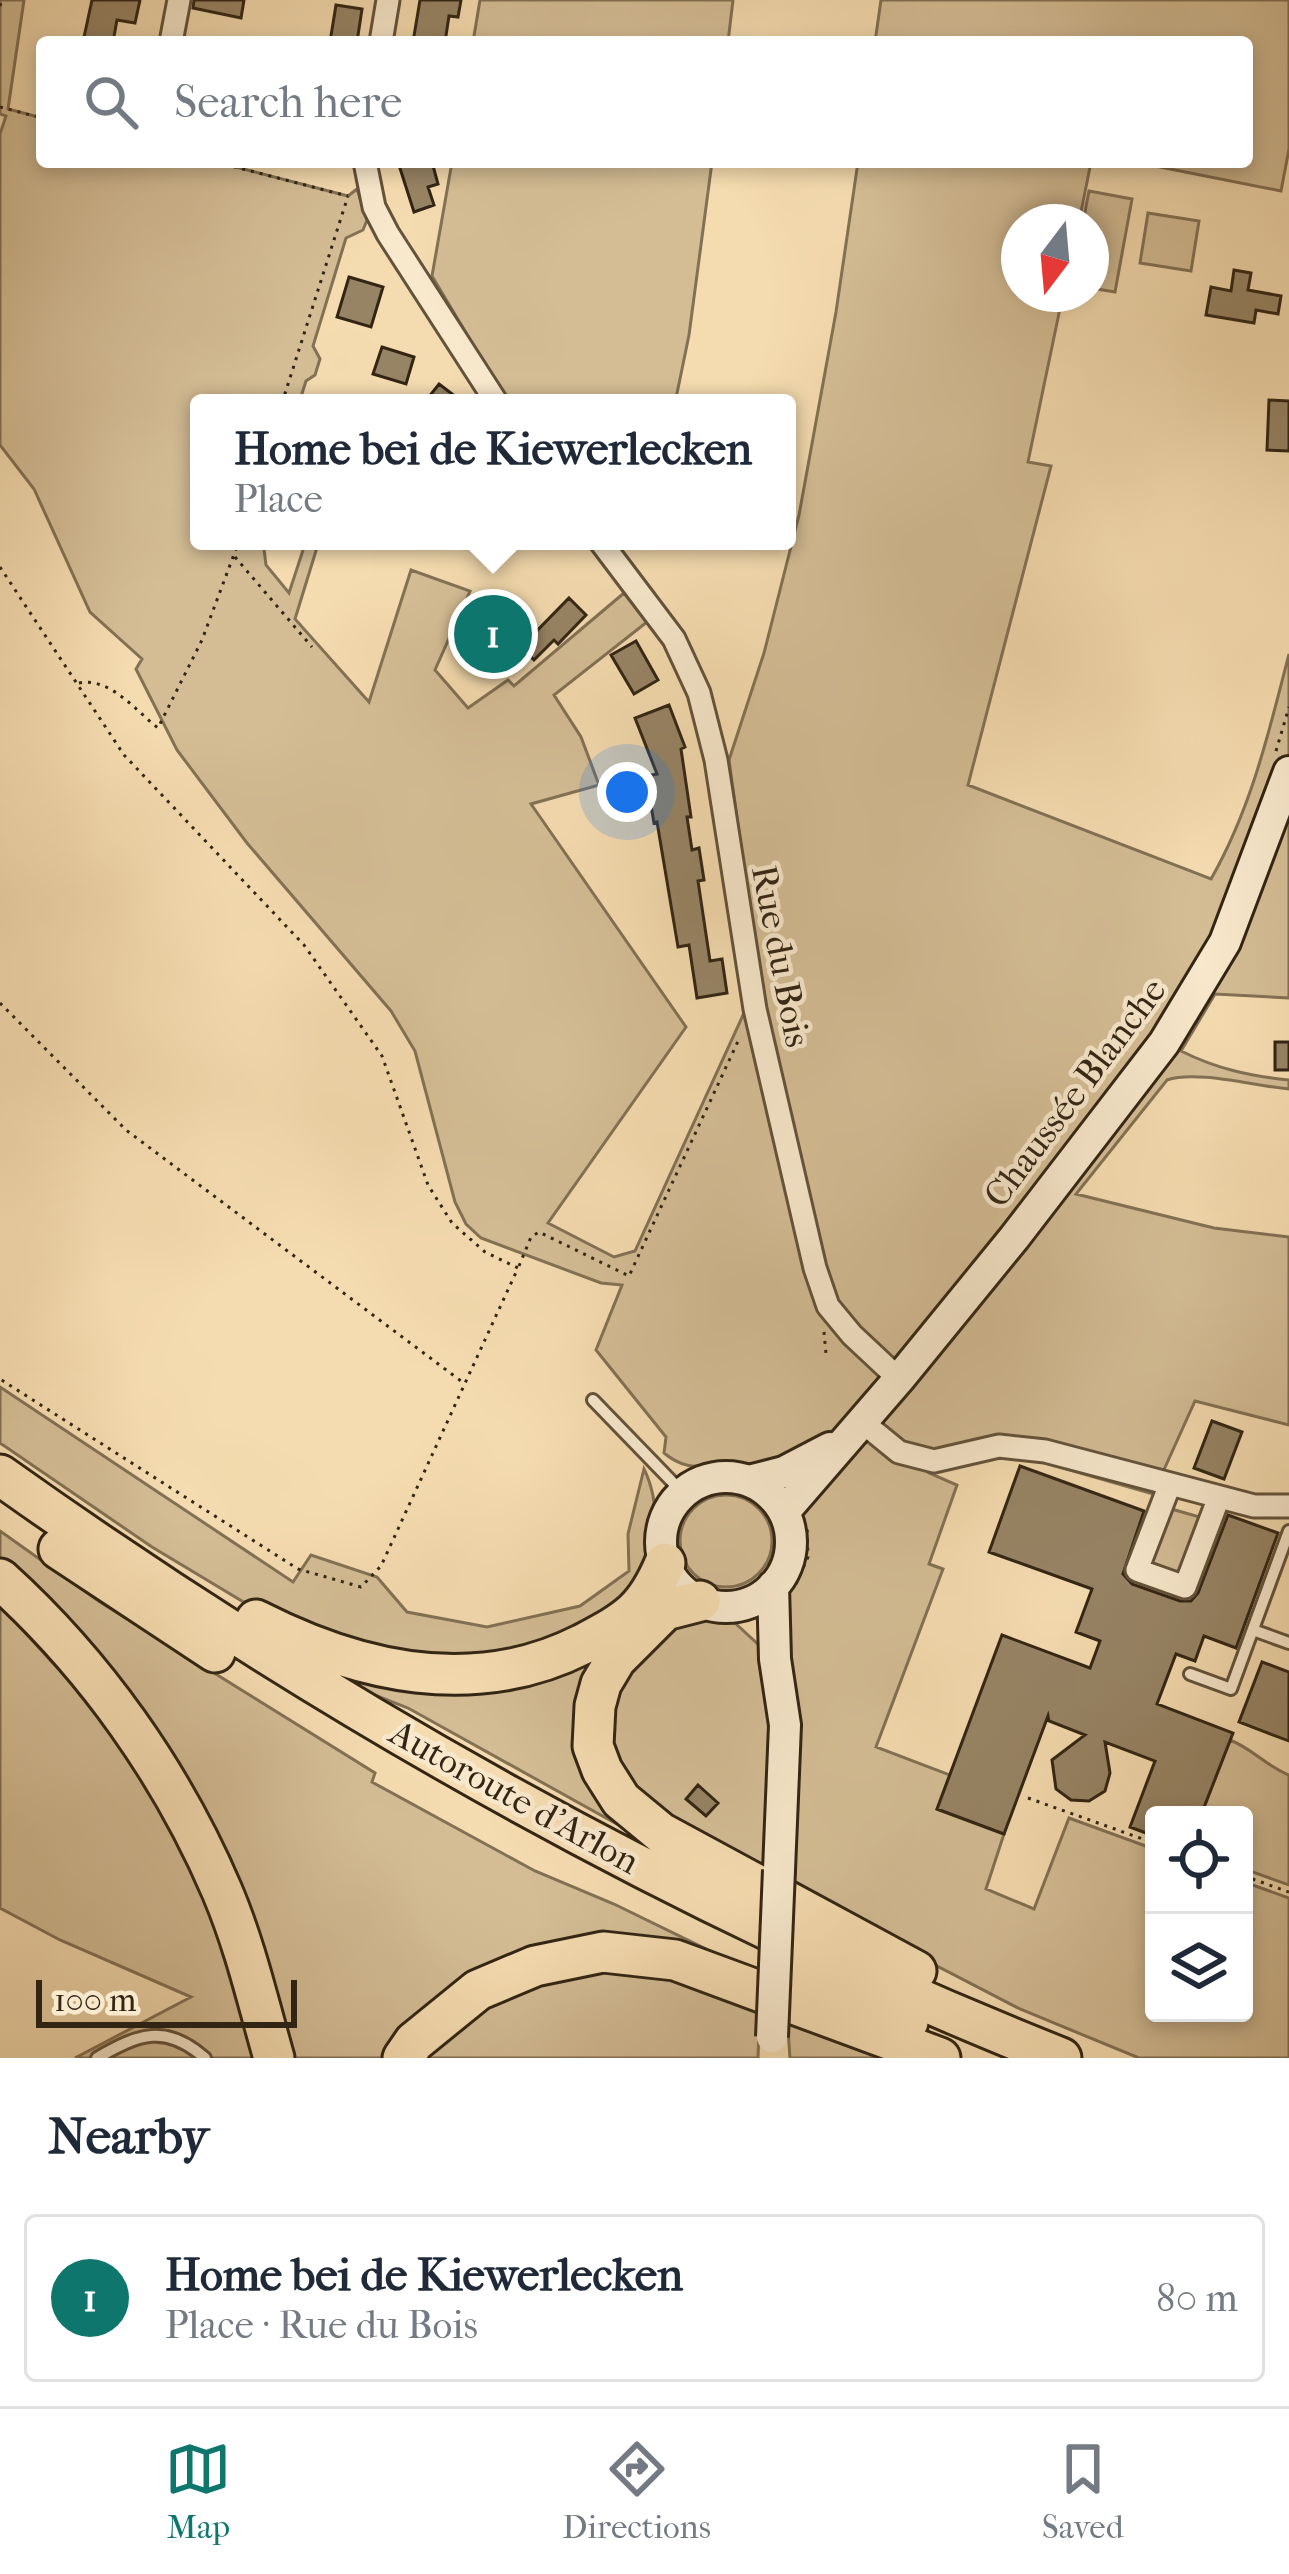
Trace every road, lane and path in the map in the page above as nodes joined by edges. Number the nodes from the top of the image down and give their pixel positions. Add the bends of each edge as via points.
1 (179, 0) edge
2 (388, 0) edge
3 (172, 36) edge
4 (382, 36) edge
5 (0, 107) edge
6 (36, 116) edge
7 (239, 168) edge
8 (365, 171) edge
9 (348, 196) junction
10 (286, 394) edge
11 (491, 394) edge
12 (236, 550) edge
13 (607, 550) edge
14 (234, 556) junction
15 (0, 567) edge
16 (311, 647) dead end
17 (76, 683) junction
18 (1289, 707) edge
19 (1283, 761) edge
20 (0, 1003) edge
21 (755, 1009) junction
22 (518, 1268) junction
23 (0, 1379) edge
24 (899, 1379) junction
25 (465, 1384) junction
26 (592, 1400) dead end
27 (851, 1432) junction
28 (0, 1475) edge
29 (749, 1481) junction
30 (1170, 1484) junction
31 (683, 1493) junction
32 (1219, 1497) junction
33 (792, 1502) junction
34 (1289, 1506) edge
35 (0, 1508) edge
36 (53, 1513) junction
37 (1289, 1531) edge
38 (664, 1563) junction
39 (0, 1579) edge
40 (784, 1586) junction
41 (717, 1604) junction
42 (1253, 1630) junction
43 (1289, 1643) edge
44 (775, 1659) junction
45 (1190, 1674) dead end
46 (1028, 1798) dead end
47 (1145, 1840) edge
48 (1253, 1879) edge
49 (1289, 1892) edge
50 (995, 2045) edge
51 (772, 2048) edge
52 (97, 2058) edge
53 (205, 2058) edge
54 (274, 2058) edge
55 (404, 2058) edge
56 (940, 2058) edge
57 (1061, 2058) edge

1 - 3 street
2 - 4 street
5 - 6 path
7 - 9 path
8 - 9 path
8 - 11 street via 388,235
9 - 10 path
12 - 14 path
13 - 21 street, Rue du Bois via 674,639 699,693
14 - 16 path
14 - 17 path via 158,728 110,688
15 - 17 path
17 - 22 path via 124,755 304,946 382,1056 428,1185 452,1223
18 - 19 path
19 - 24 main road, Chaussée Blanche via 1254,872 1195,995
20 - 25 path via 126,1130
21 - 22 path via 629,1276 539,1232
21 - 24 street, Rue du Bois via 828,1306
22 - 25 path
23 - 25 path via 298,1568 361,1587 381,1566
24 - 27 main road, Chaussée Blanche
26 - 31 lane
27 - 29 main road via 784,1472
27 - 30 street via 934,1461 999,1446
27 - 33 main road, Chaussée Blanche
28 - 36 highway, Autoroute d'Arlon
29 - 31 main road via 714,1478
29 - 33 main road
30 - 32 street
30 - 32 street via 1137,1570 1185,1587
31 - 38 main road via 663,1525
32 - 34 street
33 - 40 main road
33 - 40 path via 810,1503 808,1557
35 - 50 highway, Autoroute d'Arlon via 212,1650 472,1806 844,1994
36 - 38 highway via 108,1532 310,1648 430,1676 489,1673 569,1651 643,1608
36 - 50 highway, Autoroute d'Arlon via 416,1744
37 - 42 lane
38 - 41 main road via 673,1579
39 - 54 highway via 146,1746 222,1891
40 - 41 main road via 748,1603
40 - 44 main road
41 - 44 main road
41 - 50 highway via 665,1610 616,1659 595,1706 593,1746 602,1770 621,1800 661,1833 970,2000
42 - 43 lane
42 - 45 lane via 1231,1689
44 - 51 main road, bridge via 785,1726
46 - 47 path
48 - 49 path
50 - 57 highway, Autoroute d'Arlon
52 - 53 lane via 154,2034 184,2040
55 - 56 highway via 478,1990 535,1966 604,1952 675,1960

